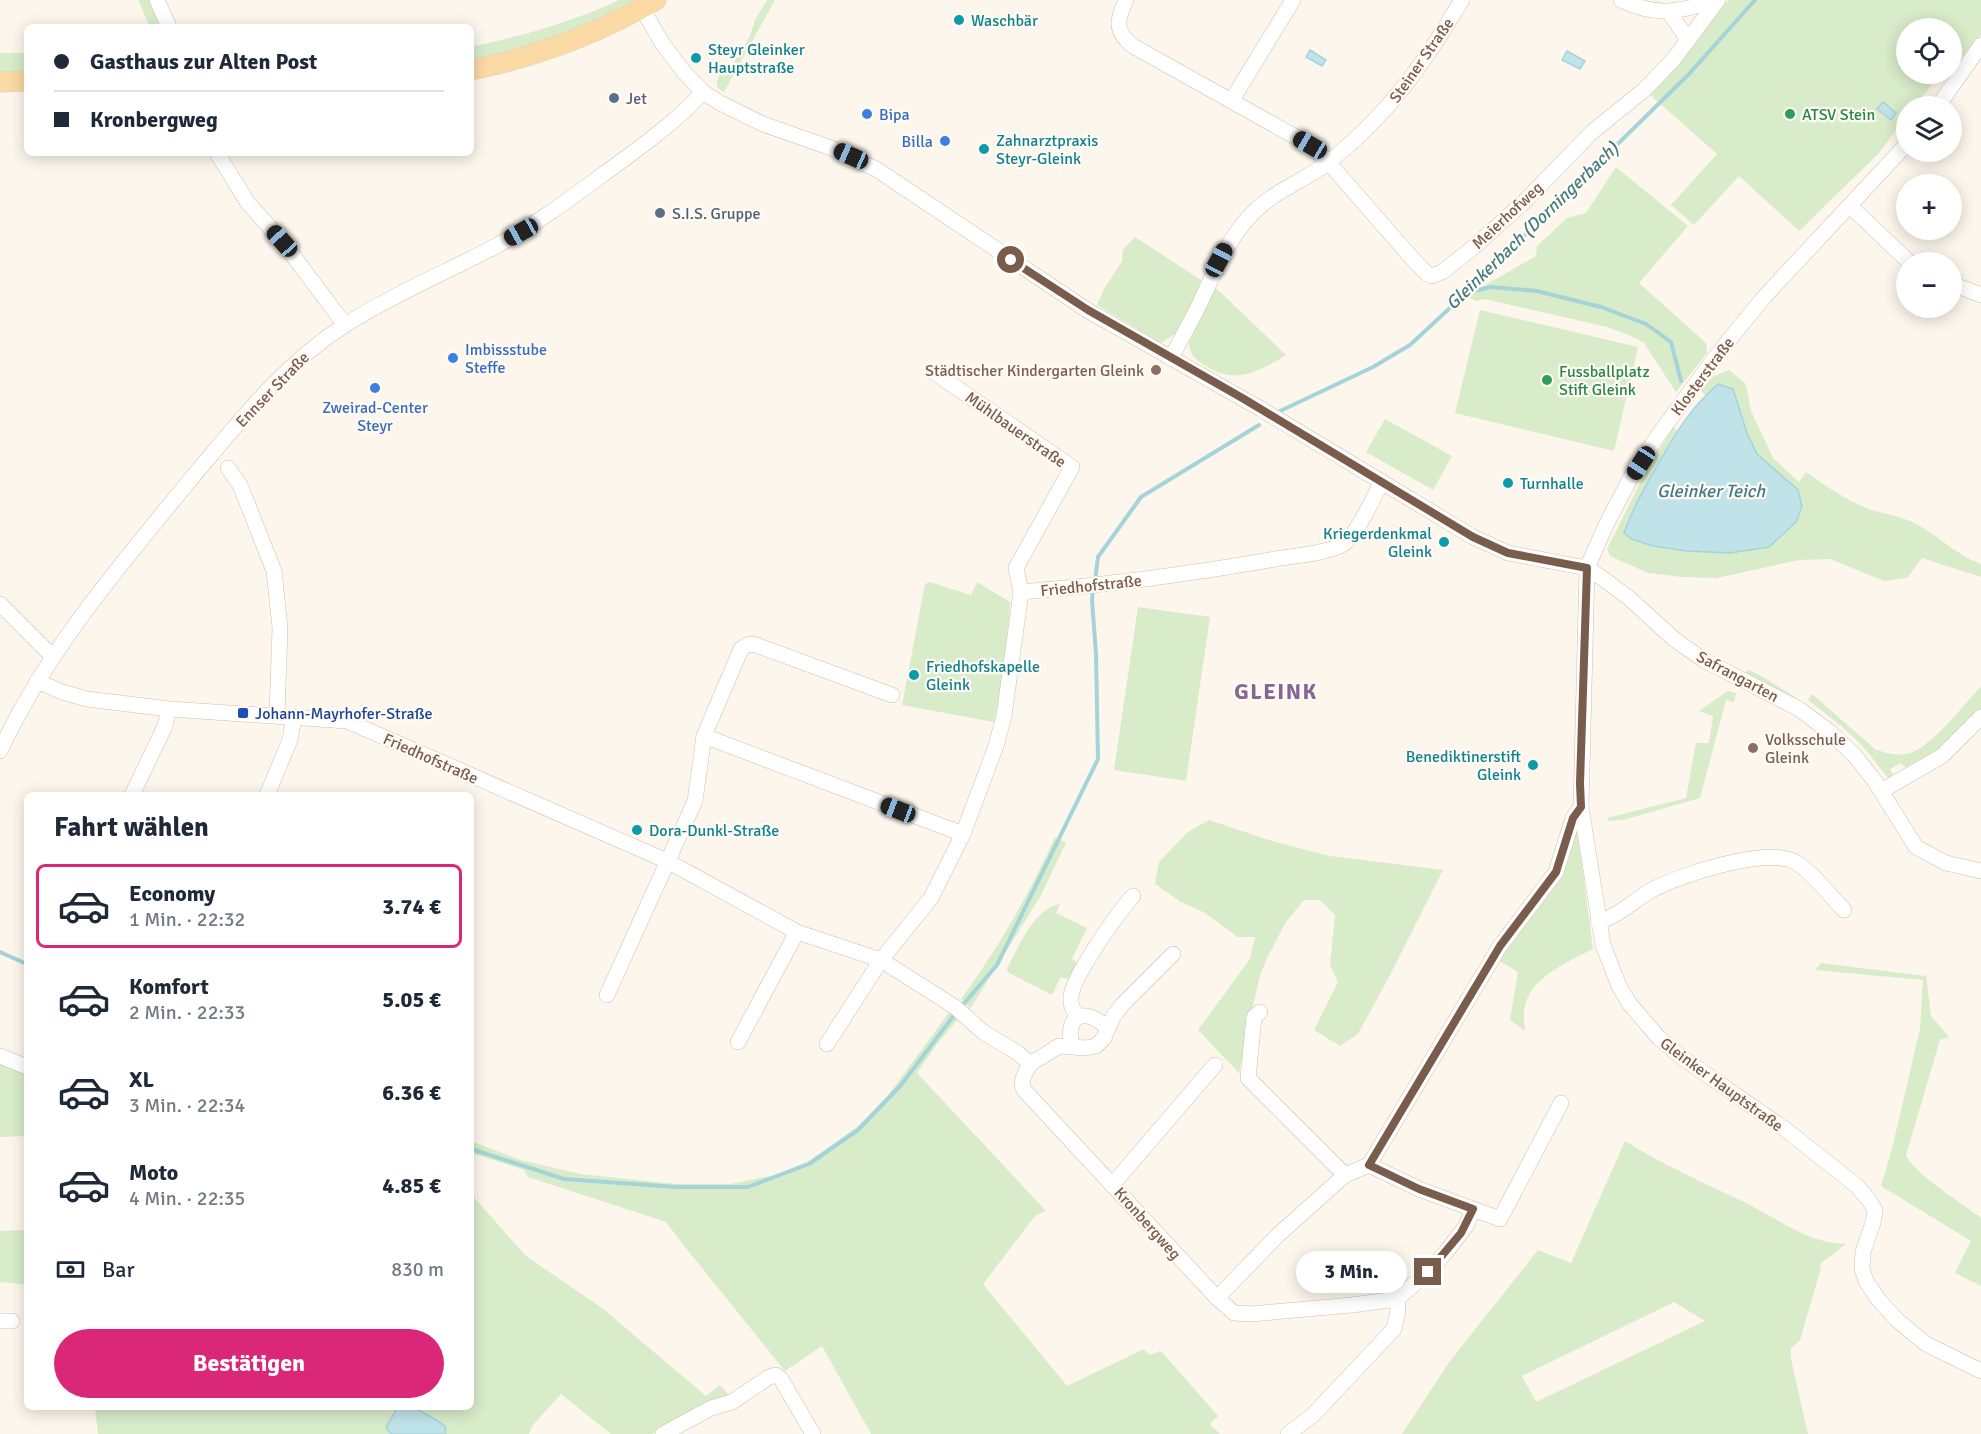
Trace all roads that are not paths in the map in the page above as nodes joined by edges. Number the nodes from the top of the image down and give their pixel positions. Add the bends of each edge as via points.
1 (157, 0) edge
2 (1126, 0) edge
3 (1293, 0) edge
4 (1462, 0) edge
5 (1622, 0) edge
6 (1717, 0) edge
7 (649, 4) edge
8 (1669, 12) junction
9 (168, 24) edge
10 (1688, 40) junction
11 (1981, 45) edge
12 (474, 69) edge
13 (0, 81) edge
14 (24, 81) edge
15 (703, 92) junction
16 (1945, 96) edge
17 (1232, 100) junction
18 (219, 156) edge
19 (1896, 157) edge
20 (1329, 162) junction
21 (1850, 206) junction
22 (1898, 252) edge
23 (1962, 288) edge
24 (1981, 295) edge
25 (345, 325) junction
26 (1171, 358) junction
27 (935, 373) dead end
28 (228, 468) dead end
29 (1382, 484) junction
30 (1587, 568) junction
31 (1021, 592) junction
32 (0, 604) edge
33 (53, 657) junction
34 (38, 681) junction
35 (892, 695) dead end
36 (169, 709) junction
37 (277, 715) junction
38 (294, 717) junction
39 (1981, 717) edge
40 (704, 736) junction
41 (0, 751) edge
42 (1881, 791) junction
43 (133, 792) edge
44 (268, 792) edge
45 (1581, 807) junction
46 (963, 834) junction
47 (667, 861) junction
48 (1981, 871) edge
49 (1133, 896) dead end
50 (1844, 910) dead end
51 (1598, 922) junction
52 (797, 932) junction
53 (1173, 954) dead end
54 (880, 960) junction
55 (607, 995) dead end
56 (1260, 1012) dead end
57 (1078, 1017) junction
58 (1108, 1028) junction
59 (738, 1042) dead end
60 (827, 1044) dead end
61 (1073, 1046) junction
62 (0, 1056) edge
63 (1030, 1064) junction
64 (1215, 1065) dead end
65 (24, 1066) edge
66 (1561, 1103) dead end
67 (1369, 1165) junction
68 (1345, 1175) junction
69 (1112, 1185) junction
70 (1473, 1209) junction
71 (1217, 1298) junction
72 (1397, 1299) junction
73 (1981, 1371) edge
74 (670, 1433) edge
75 (813, 1434) edge
76 (1288, 1434) edge

1 - 9 street
2 - 17 street, Meierhofweg via 1119,18 1125,40
3 - 17 street
4 - 20 street, Steiner Straße via 1395,100
5 - 8 street via 1643,9
6 - 8 street
6 - 10 street, Meierhofweg
7 - 12 main road via 571,41
7 - 15 street via 672,58
8 - 10 street
10 - 20 street, Meierhofweg via 1644,90 1592,132 1508,217 1437,274 1426,273
11 - 16 street
13 - 14 main road
15 - 25 street, Ennser Straße via 640,147 542,218
15 - 26 street via 746,117 869,165 1088,310
17 - 20 street, Meierhofweg via 1310,145
18 - 25 street via 248,203
19 - 21 street, Klosterstraße
20 - 26 street, Steiner Straße via 1270,197 1231,239
21 - 22 street
21 - 30 street, Klosterstraße via 1739,326 1681,402 1619,498
23 - 24 street
25 - 33 street, Ennser Straße via 306,352 272,385 120,565
26 - 29 street
27 - 31 street, Mühlbauerstraße via 1072,467 1016,568
28 - 37 street via 240,484 274,571 280,628
29 - 30 street via 1500,551
29 - 31 street, Friedhofstraße via 1343,544 1321,551 1211,571
30 - 42 street, Safrangarten via 1629,597 1702,659 1799,709 1822,726 1854,755
30 - 45 street, Gleinker Hauptstraße
31 - 46 street, Friedhofstraße via 1004,716
32 - 33 street
33 - 34 street, Ennser Straße
34 - 36 street, Friedhofstraße via 87,699
34 - 41 street, Ennser Straße
35 - 40 street via 747,645 741,649
36 - 37 street, Friedhofstraße
36 - 43 street via 165,726
37 - 38 street, Friedhofstraße
38 - 44 street via 290,740
38 - 47 street, Friedhofstraße via 347,721
39 - 42 street via 1942,756
40 - 46 street
40 - 47 street via 695,801
42 - 48 street, Safrangarten via 1916,847 1946,863
45 - 51 street, Gleinker Hauptstraße
45 - 67 street via 1573,818 1556,872 1500,946
46 - 54 street, Friedhofstraße via 931,898
47 - 52 street, Friedhofstraße
47 - 55 street
49 - 57 street via 1076,980 1071,1006
50 - 51 street via 1794,861 1766,856 1734,861 1680,878
51 - 73 street, Gleinker Hauptstraße via 1619,986 1658,1037 1786,1130 1869,1200 1875,1210 1862,1269 1878,1299 1926,1344
52 - 54 street, Friedhofstraße
52 - 59 street
53 - 58 street via 1122,1005
54 - 60 street, Friedhofstraße
54 - 63 street, Friedhofstraße via 961,1012
56 - 68 street via 1254,1017 1248,1078
57 - 58 street via 1092,1017
57 - 61 street via 1070,1029
58 - 61 street via 1096,1046
61 - 63 street via 1059,1046
62 - 65 street
63 - 69 street via 1021,1086
64 - 69 street, Kronbergweg
66 - 70 street via 1500,1219
67 - 68 street
67 - 70 street
68 - 71 street via 1278,1235
69 - 71 street, Kronbergweg
70 - 72 street via 1466,1226 1446,1252
71 - 72 street, Kronbergweg via 1238,1314
72 - 76 street via 1394,1329 1313,1415
74 - 75 street via 776,1375

